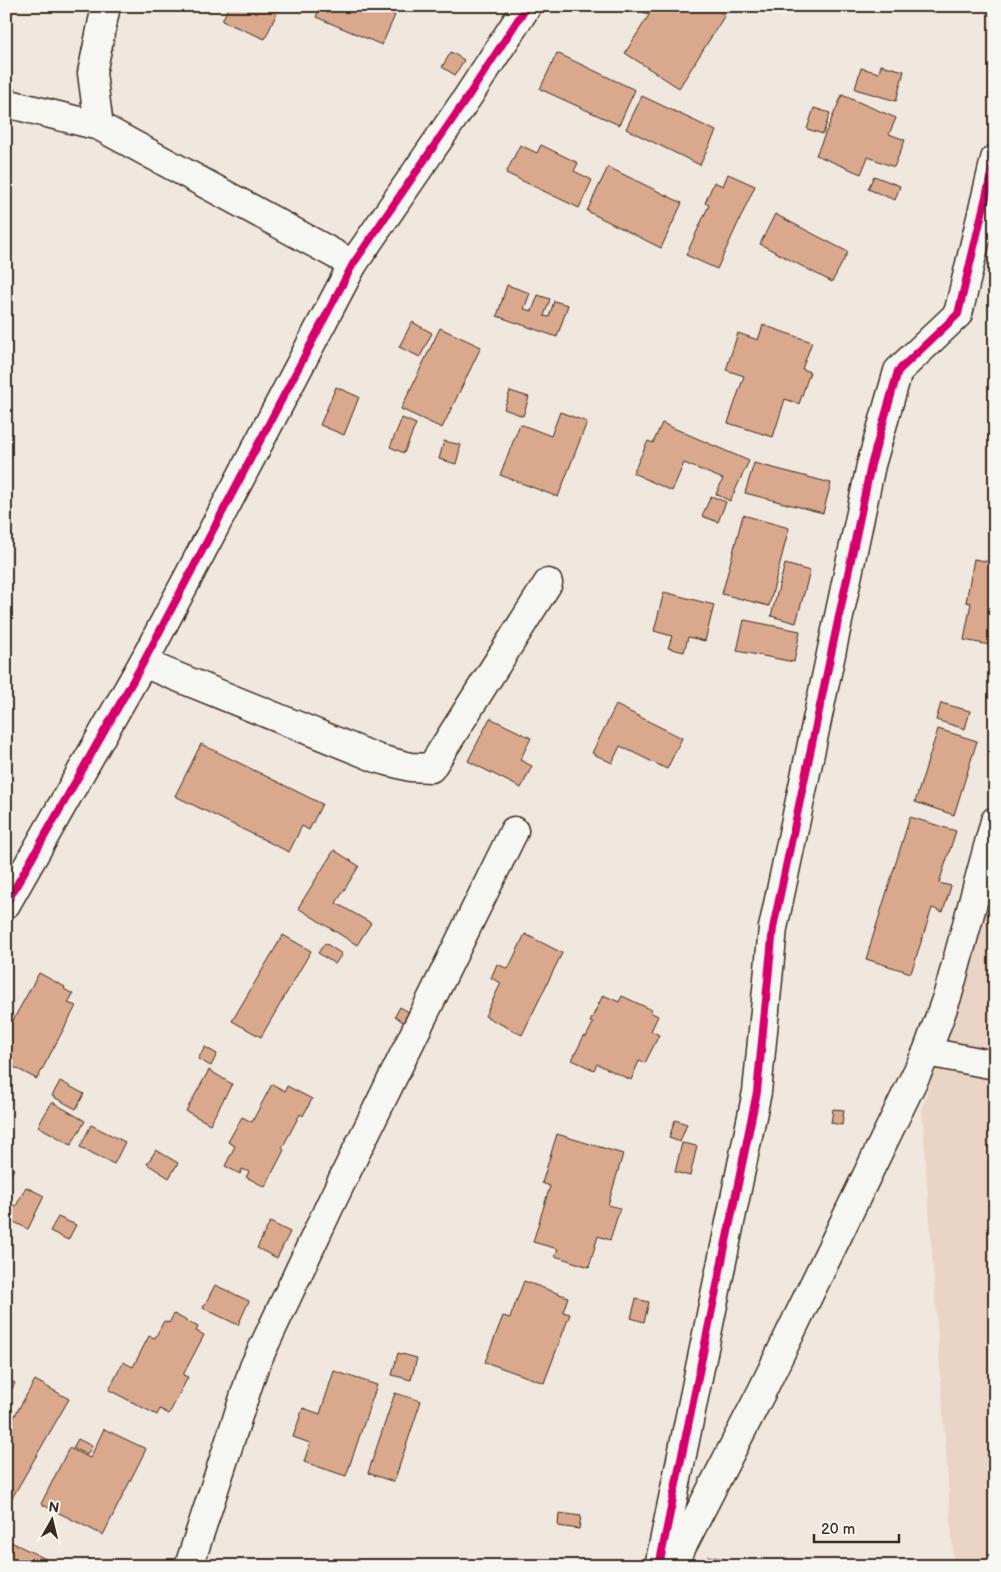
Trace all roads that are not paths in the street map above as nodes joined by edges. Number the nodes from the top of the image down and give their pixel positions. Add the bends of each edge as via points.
1 (106, 6) edge
2 (527, 6) edge
3 (6, 103) edge
4 (99, 126) junction
5 (995, 159) edge
6 (353, 264) junction
7 (548, 583) dead end
8 (143, 663) junction
9 (995, 821) edge
10 (514, 831) dead end
11 (6, 904) edge
12 (927, 1052) junction
13 (995, 1065) edge
14 (188, 1566) edge
15 (659, 1566) edge
16 (672, 1566) edge

1 - 4 street via 92,73
2 - 6 street
3 - 4 street
4 - 6 street
5 - 15 street via 958,314 898,371 871,465 773,928 757,1092
6 - 8 street
7 - 8 street via 431,768 410,767 379,759
8 - 11 street
9 - 12 street via 948,994
10 - 14 street via 332,1201 254,1368
12 - 13 street
12 - 16 street via 762,1391

